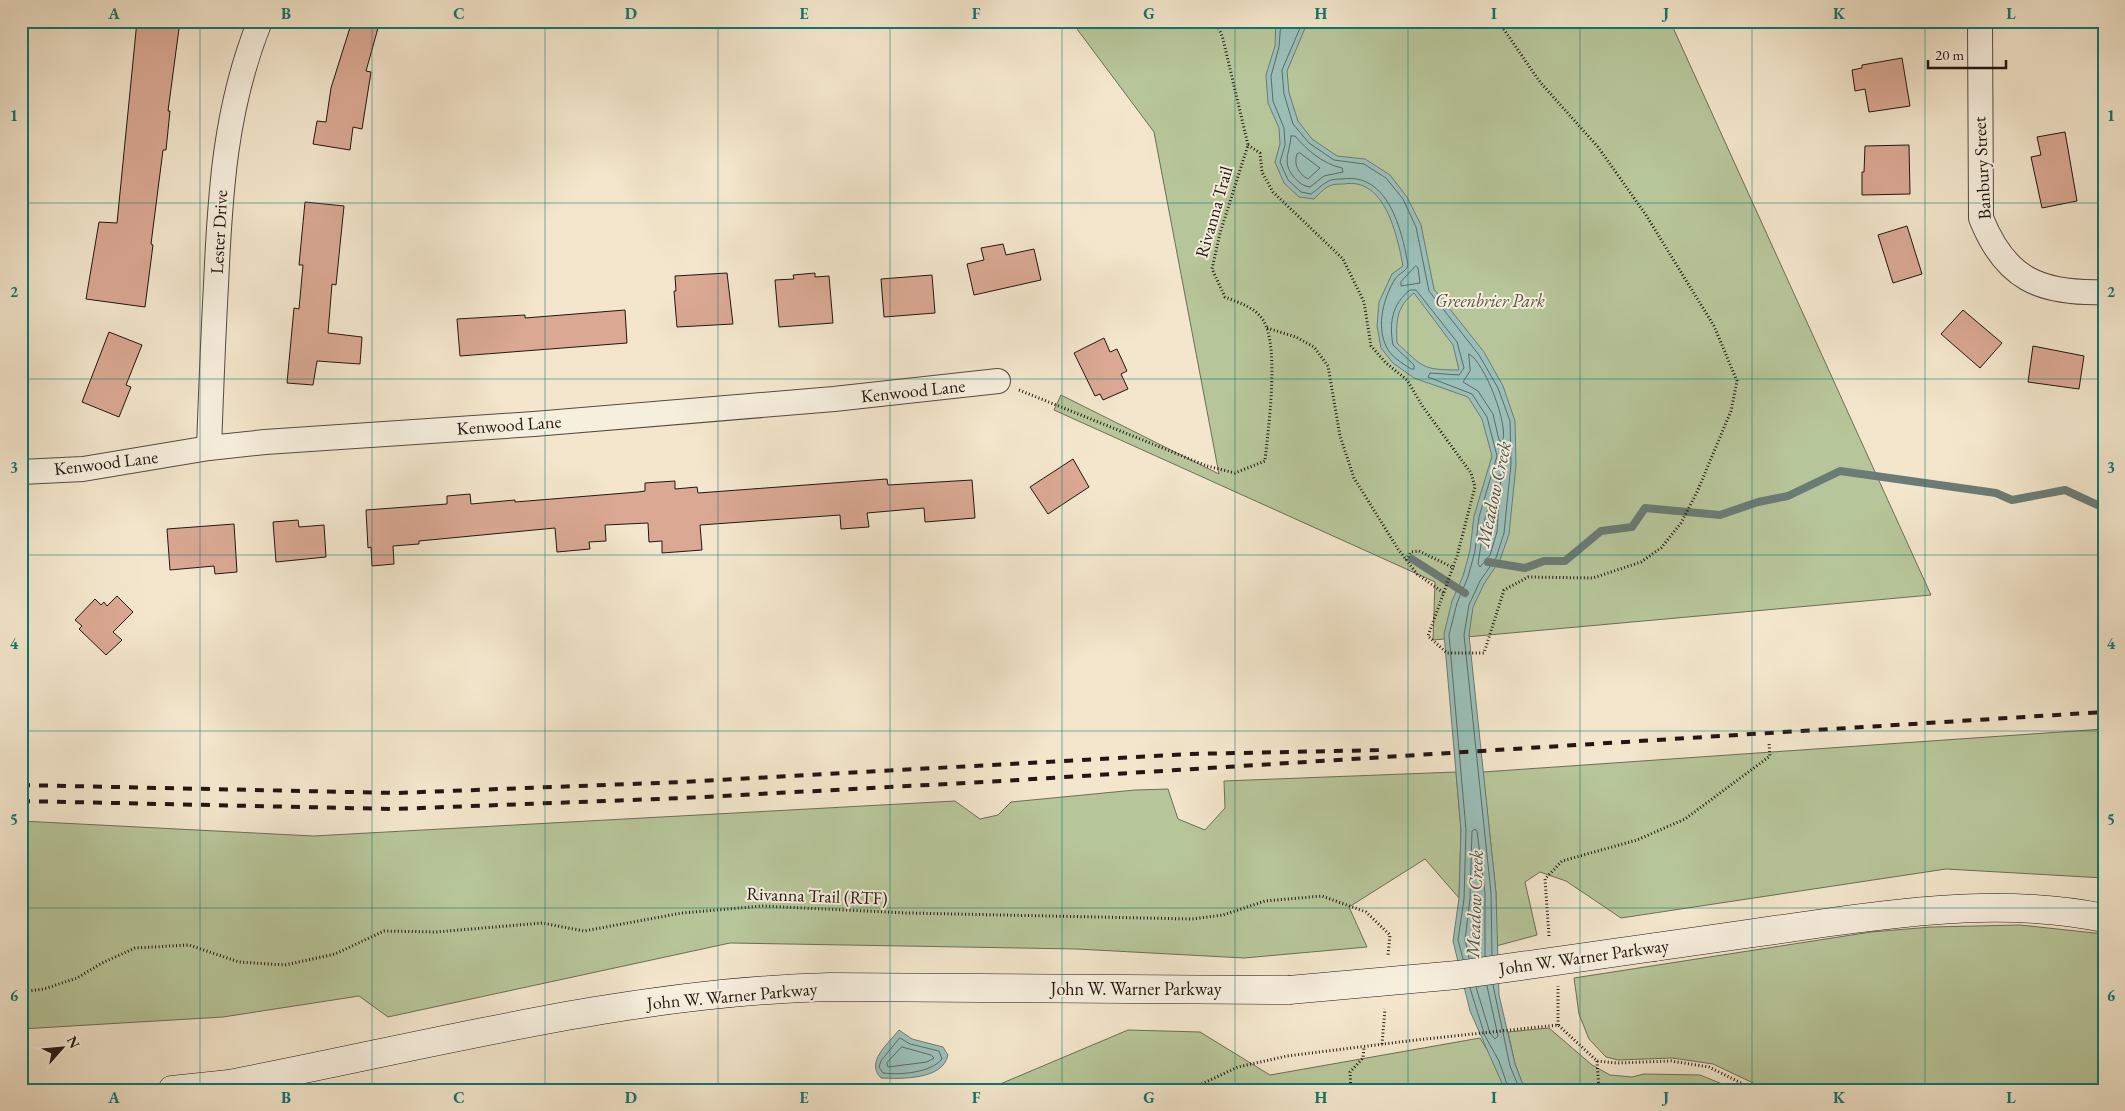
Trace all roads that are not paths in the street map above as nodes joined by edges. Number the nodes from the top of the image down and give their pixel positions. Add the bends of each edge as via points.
1 (260, 21) edge
2 (1980, 21) edge
3 (2104, 292) edge
4 (998, 381) road end
5 (209, 448) junction
6 (21, 472) edge
7 (2104, 918) edge
8 (172, 1090) edge

1 - 5 street, Lester Drive via 233,104 223,162
2 - 3 street, Banbury Street via 1981,218 1990,240 2014,270 2034,283 2057,290
4 - 5 street, Kenwood Lane via 814,401
5 - 6 street, Kenwood Lane via 92,468
7 - 8 main road, John W. Warner Parkway, bridge via 1971,907 1878,916 1457,976 1289,990 765,989 603,1009 229,1084

